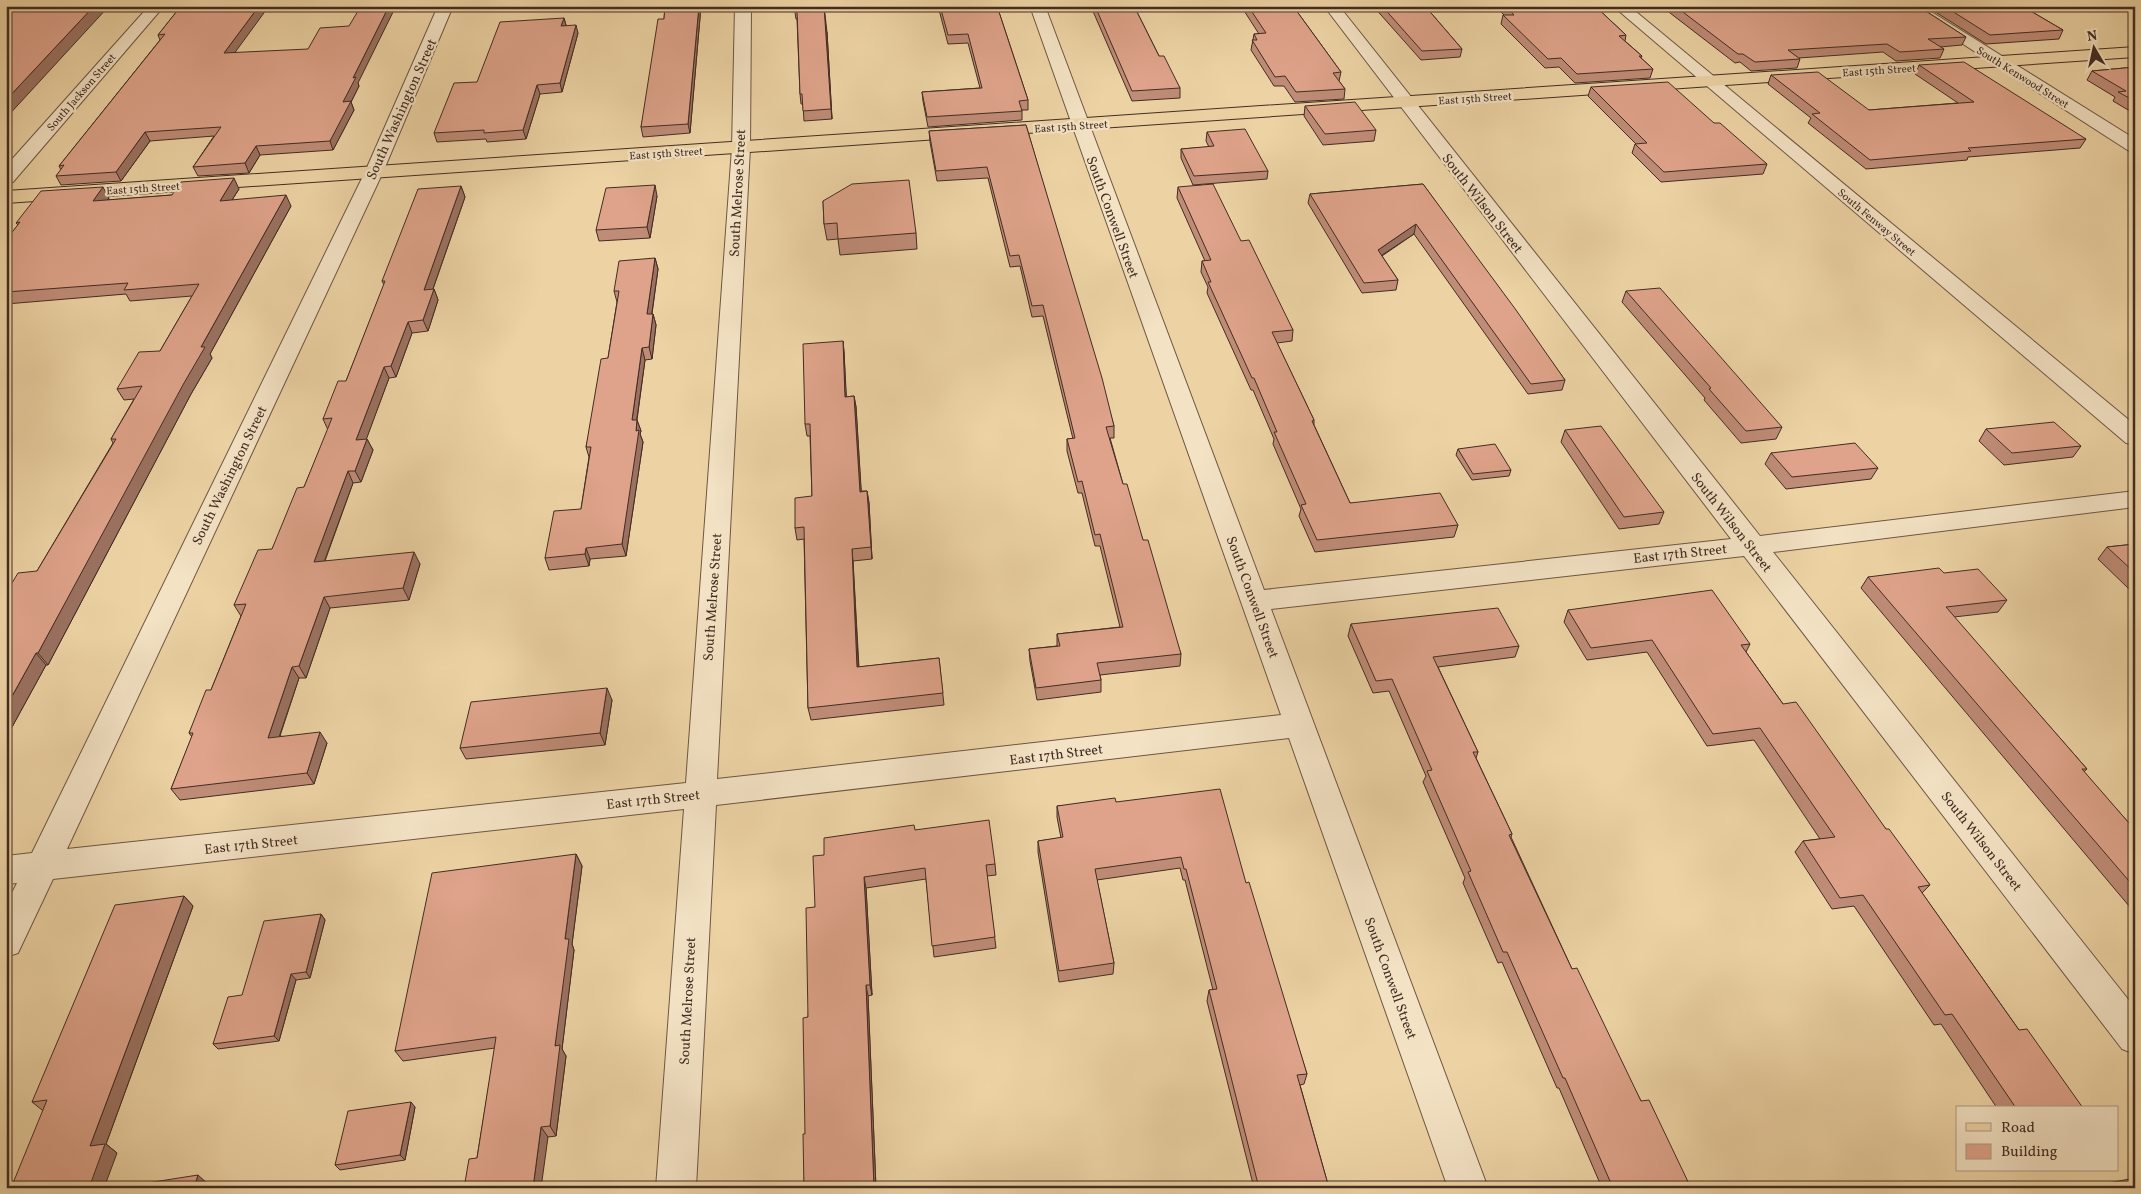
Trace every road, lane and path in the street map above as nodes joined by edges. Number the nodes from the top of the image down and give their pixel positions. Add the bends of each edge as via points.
1 (157, 6) edge
2 (446, 6) edge
3 (743, 6) edge
4 (1038, 6) edge
5 (1331, 6) edge
6 (1620, 6) edge
7 (1911, 6) edge
8 (2135, 52) edge
9 (1999, 62) junction
10 (1710, 81) junction
11 (1405, 102) junction
12 (1080, 125) junction
13 (2135, 147) edge
14 (741, 148) junction
15 (374, 172) junction
16 (6, 178) edge
17 (6, 197) edge
18 (2135, 438) edge
19 (2135, 499) edge
20 (1750, 546) junction
21 (1254, 601) junction
22 (1300, 726) junction
23 (700, 794) junction
24 (42, 866) junction
25 (6, 870) edge
26 (6, 942) edge
27 (2135, 1037) edge
28 (676, 1188) edge
29 (1468, 1188) edge

1 - 16 street, South Jackson Street
2 - 15 street, South Washington Street
3 - 14 street, South Melrose Street
4 - 12 street, South Conwell Street
5 - 11 street, South Wilson Street
6 - 10 street, South Fenway Street
7 - 9 street, South Kenwood Street
8 - 9 main road, East 15th Street
9 - 10 main road, East 15th Street
9 - 13 street, South Kenwood Street
10 - 11 main road, East 15th Street
10 - 18 street, South Fenway Street
11 - 12 main road, East 15th Street
11 - 20 street, South Wilson Street
12 - 14 main road, East 15th Street
12 - 21 street, South Conwell Street
14 - 15 main road, East 15th Street
14 - 23 street, South Melrose Street
15 - 17 main road, East 15th Street
15 - 24 street, South Washington Street
19 - 20 street, East 17th Street
20 - 21 street, East 17th Street
20 - 27 street, South Wilson Street
21 - 22 street, South Conwell Street
22 - 23 street, East 17th Street
22 - 29 street, South Conwell Street
23 - 24 street, East 17th Street
23 - 28 street, South Melrose Street
24 - 25 street, East 17th Street
24 - 26 street, South Washington Street

